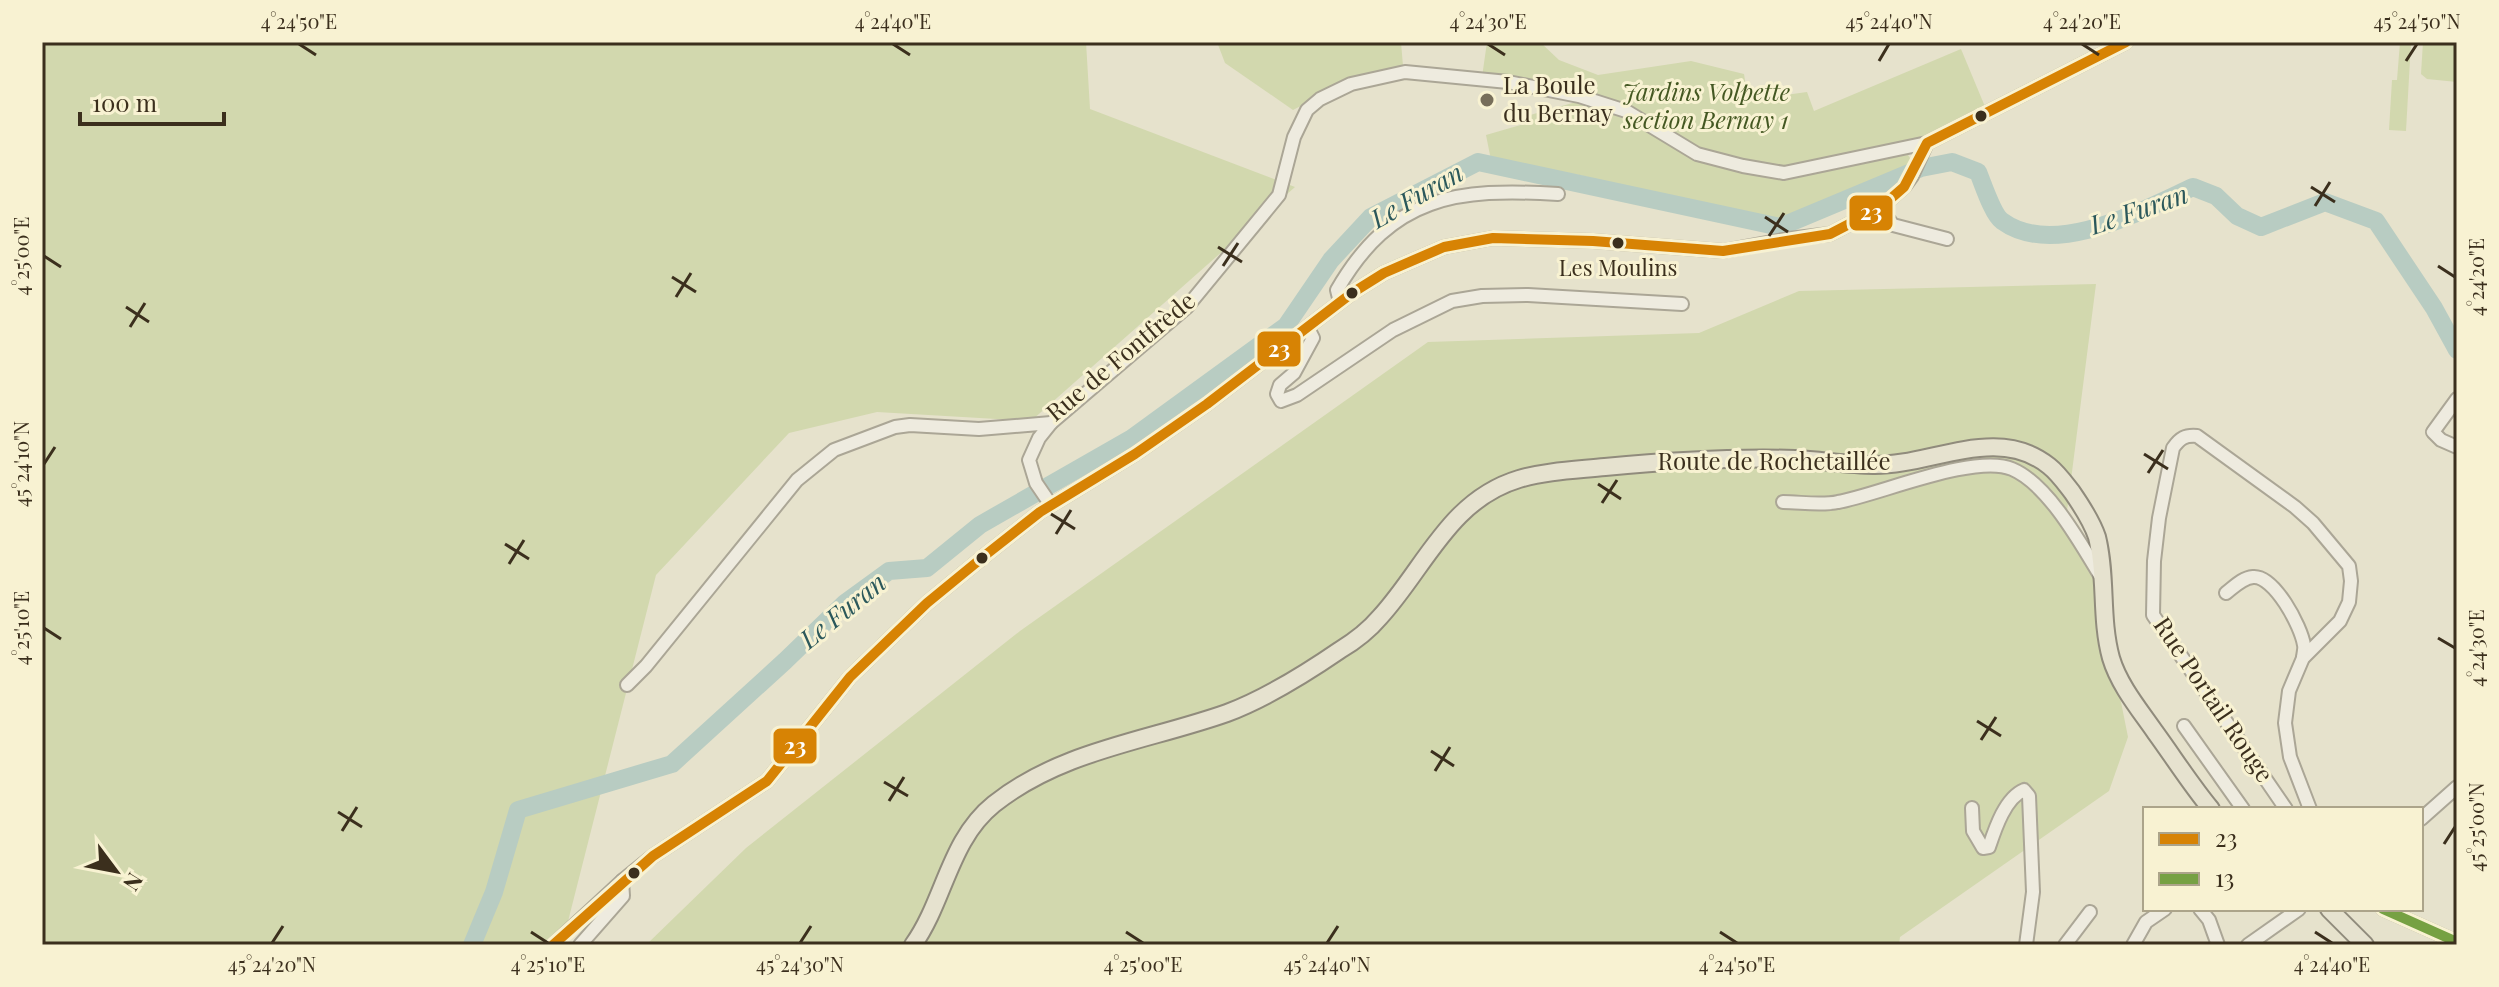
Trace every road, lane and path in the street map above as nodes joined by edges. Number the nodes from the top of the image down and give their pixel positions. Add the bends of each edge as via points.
1 (2126, 42) edge
2 (1927, 143) junction
3 (1558, 194) dead end
4 (1880, 208) junction
5 (1947, 239) dead end
6 (1340, 302) junction
7 (1682, 304) dead end
8 (1308, 328) junction
9 (2457, 399) edge
10 (1051, 423) junction
11 (2457, 447) edge
12 (1048, 502) junction
13 (1783, 502) dead end
14 (2102, 578) junction
15 (2226, 593) dead end
16 (2303, 658) junction
17 (627, 685) dead end
18 (2184, 726) dead end
19 (2457, 787) edge
20 (2210, 807) edge
21 (2242, 807) edge
22 (2285, 807) edge
23 (2309, 807) edge
24 (1972, 808) dead end
25 (2423, 817) edge
26 (622, 881) junction
27 (2162, 911) edge
28 (2202, 911) edge
29 (2296, 911) edge
30 (2331, 911) edge
31 (2387, 911) edge
32 (2090, 912) dead end
33 (2457, 942) edge
34 (553, 945) edge
35 (580, 945) edge
36 (913, 945) edge
37 (2026, 945) edge
38 (2065, 945) edge
39 (2133, 945) edge
40 (2218, 945) edge
41 (2248, 945) edge
42 (2365, 945) edge

1 - 2 street, Rue de Fontfrède
2 - 4 street via 1912,176
2 - 10 street, Rue de Fontfrède via 1784,173 1697,154 1626,111 1579,96 1508,82 1405,72 1351,84 1307,110 1279,195 1187,307
3 - 6 street via 1466,194 1416,207 1374,237 1351,265 1337,290
4 - 5 street via 1893,225
4 - 6 street via 1830,234 1723,251 1521,238 1464,243 1407,262
6 - 8 street
7 - 8 street via 1528,295 1452,301 1393,330 1281,401 1280,385 1294,373 1313,338
8 - 12 street via 1135,454
9 - 11 street via 2433,432
10 - 12 street via 1029,460
10 - 17 street, Rue de Fontfrède via 979,429 910,425 834,450 797,480
12 - 26 street via 870,656 767,781
13 - 14 street via 1837,503 1933,475 1990,465 2012,469 2047,495
14 - 20 main road, Route de Rochetaillée via 2112,660 2126,689
14 - 36 main road, Route de Rochetaillée via 2096,534 2071,491 2048,465 2009,448 1986,447 1876,466 1797,459 1682,460 1517,479 1484,494 1458,515 1382,615 1314,668 1231,711 1051,768 994,803 971,826
15 - 16 street via 2245,578 2269,582 2290,612 2304,645
16 - 22 street, Rue Portail Rouge via 2340,621 2349,602 2349,566 2295,507 2197,436 2179,439 2159,518 2153,615
16 - 23 street, Rue Portail Rouge via 2289,691 2285,723 2290,757
18 - 21 street
19 - 25 street
24 - 37 street via 1973,831 1983,848 1989,847 2016,794 2024,790 2029,796 2033,892
26 - 34 street
26 - 35 street via 623,896
27 - 39 street via 2146,922
28 - 40 street
29 - 41 street
30 - 42 main road
31 - 33 street
32 - 38 street

